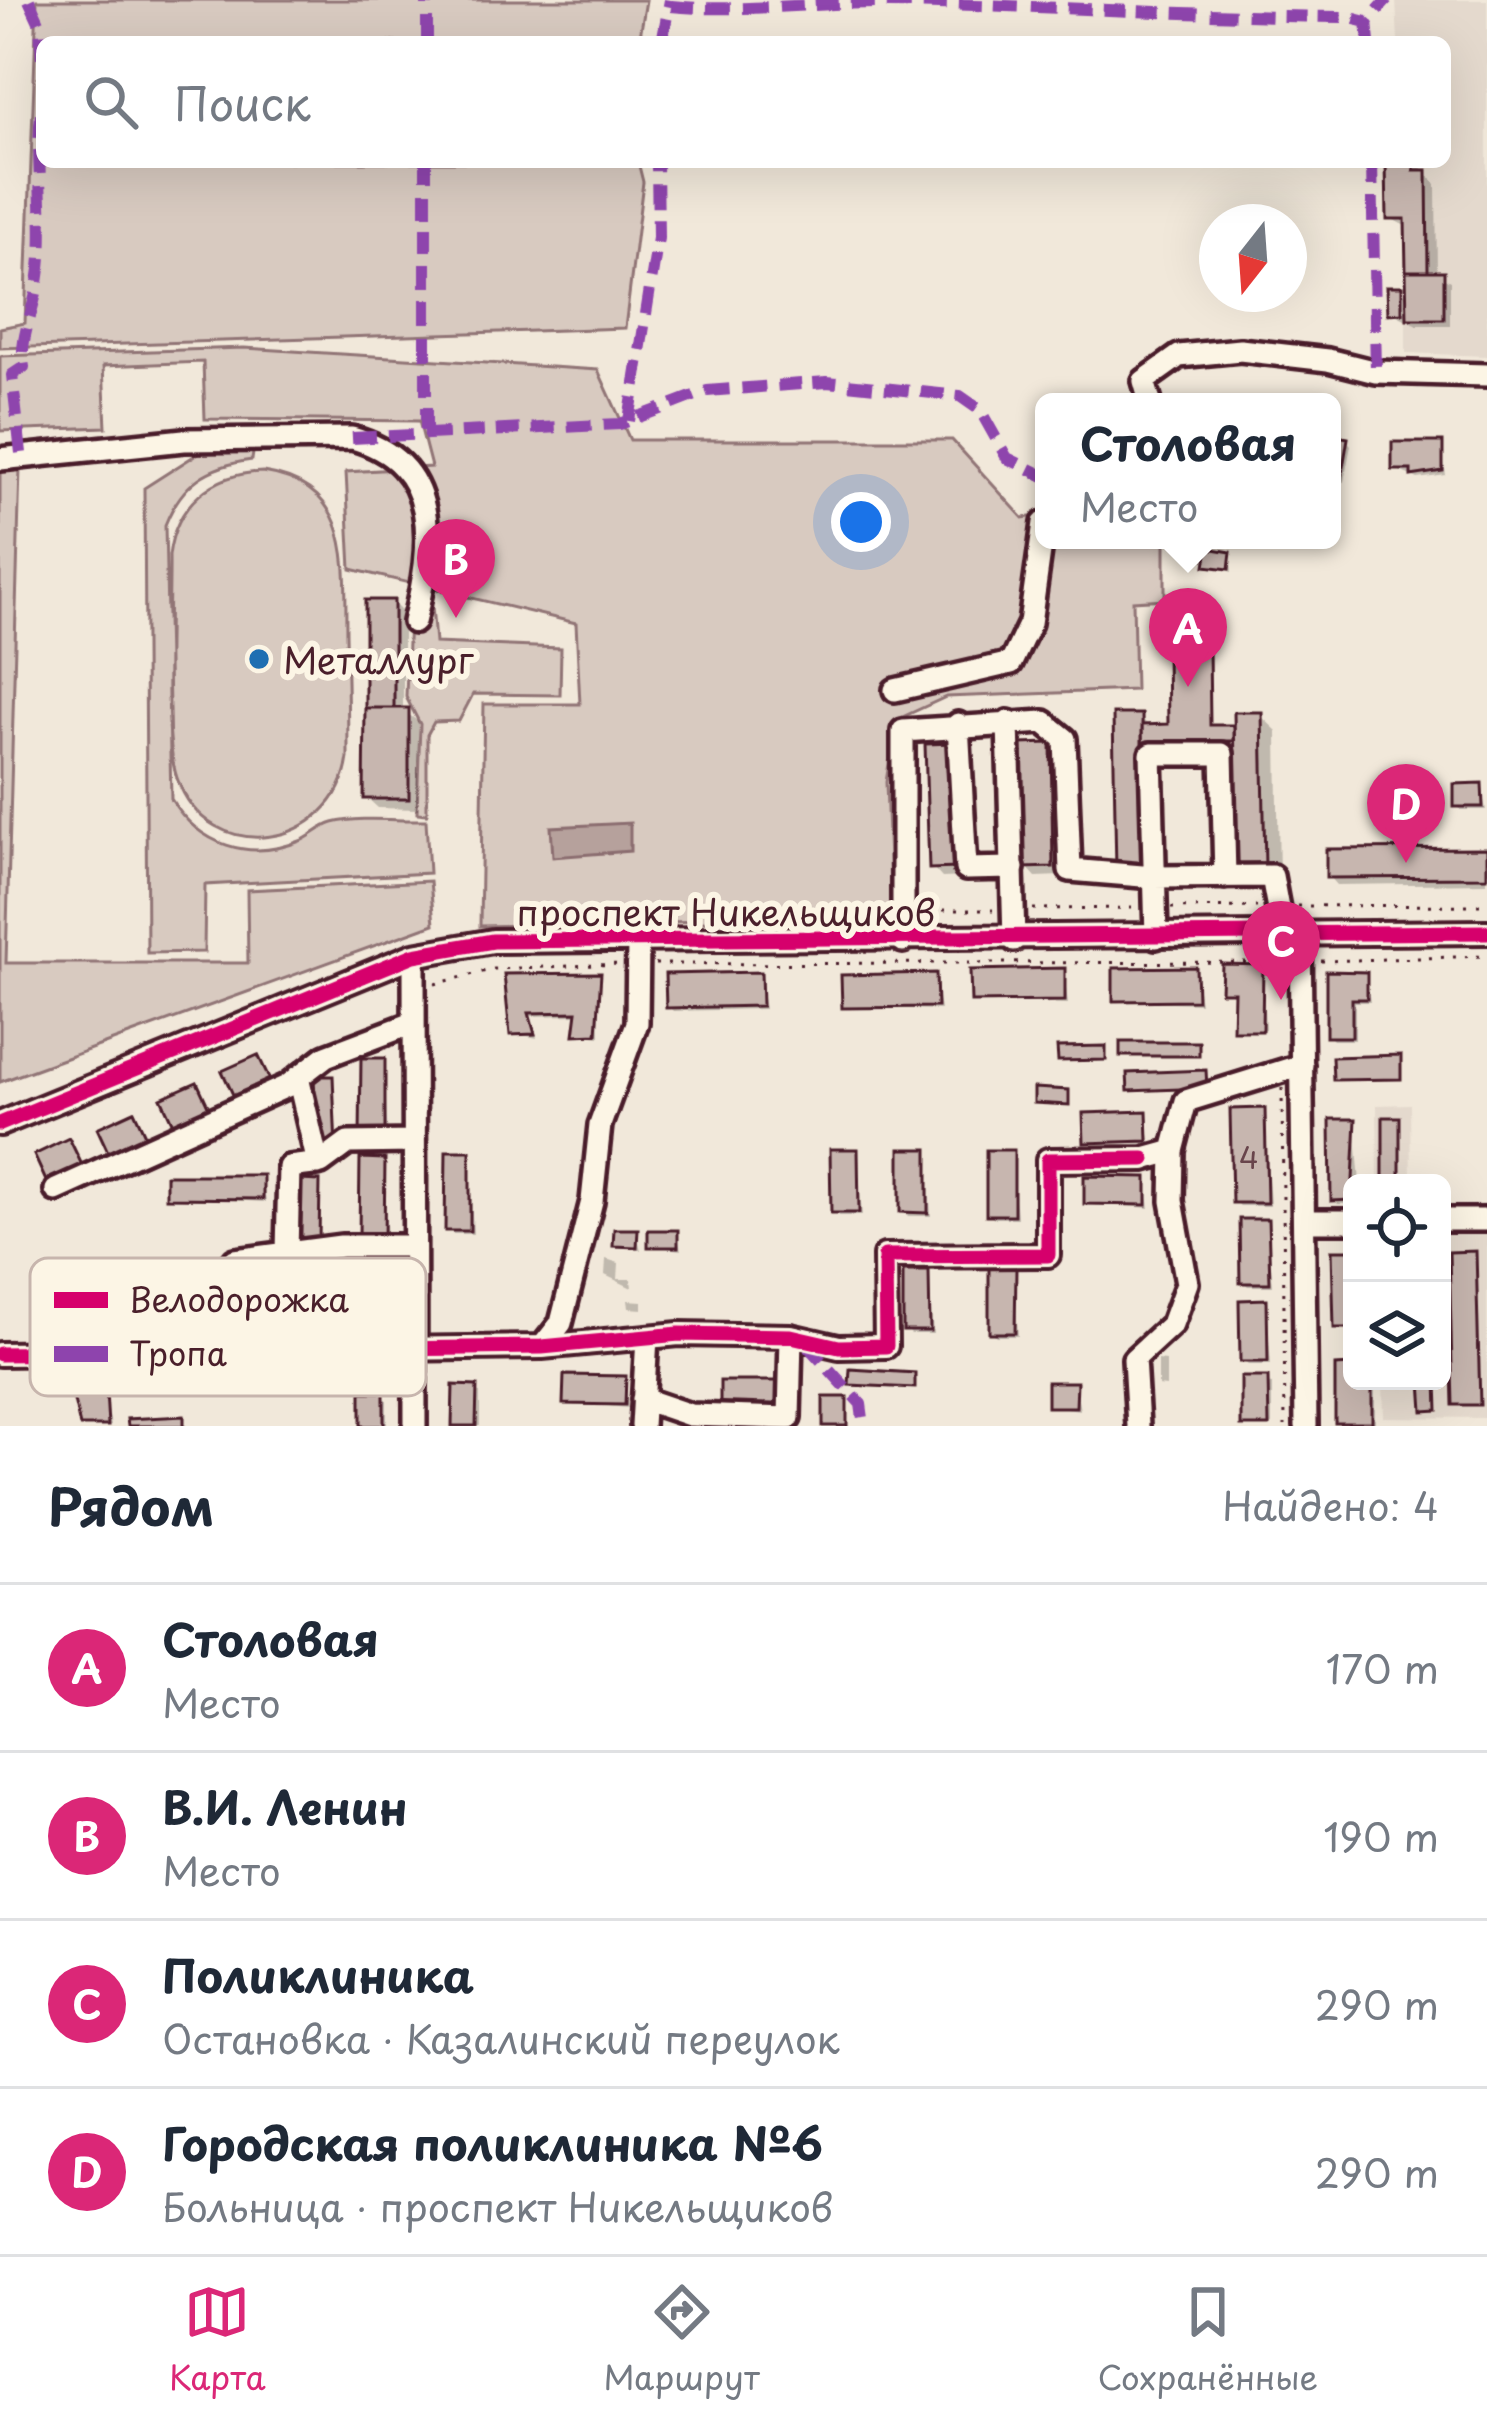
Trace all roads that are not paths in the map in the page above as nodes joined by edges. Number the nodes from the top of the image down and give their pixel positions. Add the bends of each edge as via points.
1 (1487, 376) edge
2 (1147, 393) edge
3 (0, 459) edge
4 (1040, 549) edge
5 (414, 622) dead end
6 (895, 690) dead end
7 (1008, 722) junction
8 (958, 724) junction
9 (1012, 868) junction
10 (1154, 877) junction
11 (1226, 878) junction
12 (1487, 932) edge
13 (1292, 936) junction
14 (1156, 937) junction
15 (903, 940) junction
16 (1014, 940) junction
17 (638, 953) junction
18 (414, 955) junction
19 (413, 1023) junction
20 (1292, 1068) junction
21 (298, 1077) junction
22 (0, 1124) edge
23 (413, 1142) junction
24 (1173, 1151) junction
25 (318, 1164) junction
26 (56, 1190) dead end
27 (1451, 1220) edge
28 (1487, 1220) edge
29 (1306, 1221) junction
30 (1343, 1221) edge
31 (413, 1246) junction
32 (287, 1252) junction
33 (248, 1258) edge
34 (413, 1258) edge
35 (791, 1336) junction
36 (647, 1337) junction
37 (426, 1346) edge
38 (542, 1347) junction
39 (30, 1353) edge
40 (0, 1354) edge
41 (414, 1396) edge
42 (643, 1399) junction
43 (415, 1426) edge
44 (641, 1426) edge
45 (1138, 1426) edge
46 (1306, 1426) edge

1 - 2 street via 1376,372 1240,350 1179,356 1144,381
3 - 5 street via 184,440 352,438 378,445 421,486
4 - 6 street via 1030,623 1011,663
7 - 8 street
7 - 9 street
7 - 10 street via 1044,722 1065,739 1070,870
8 - 9 street via 966,869
8 - 15 street via 903,731
9 - 16 street
10 - 11 street
10 - 11 street via 1151,754 1222,754
10 - 14 street
11 - 13 street via 1272,876
12 - 13 street, проспект Никельщиков
13 - 14 street, проспект Никельщиков
13 - 20 street via 1300,962
14 - 16 street, проспект Никельщиков
15 - 16 street, проспект Никельщиков
15 - 17 street, проспект Никельщиков
17 - 18 street, проспект Никельщиков via 493,941
17 - 38 street via 637,1023 600,1125 592,1202 561,1323
18 - 19 street
18 - 22 street, проспект Никельщиков
19 - 21 street via 326,1056
19 - 23 street
20 - 24 street via 1186,1101
20 - 29 street
21 - 25 street
21 - 26 street
23 - 25 street via 348,1143
23 - 31 street
24 - 35 street via 1048,1160 1048,1255 885,1256 886,1346
24 - 45 street via 1172,1201 1187,1283 1172,1324 1134,1359
25 - 32 street via 290,1167
27 - 28 street
29 - 30 street
29 - 46 street
31 - 32 street
31 - 34 street
32 - 33 street
35 - 36 street
35 - 42 street via 790,1418 690,1415
36 - 38 street
36 - 42 street
37 - 38 street
39 - 40 street
41 - 43 street
42 - 44 street

